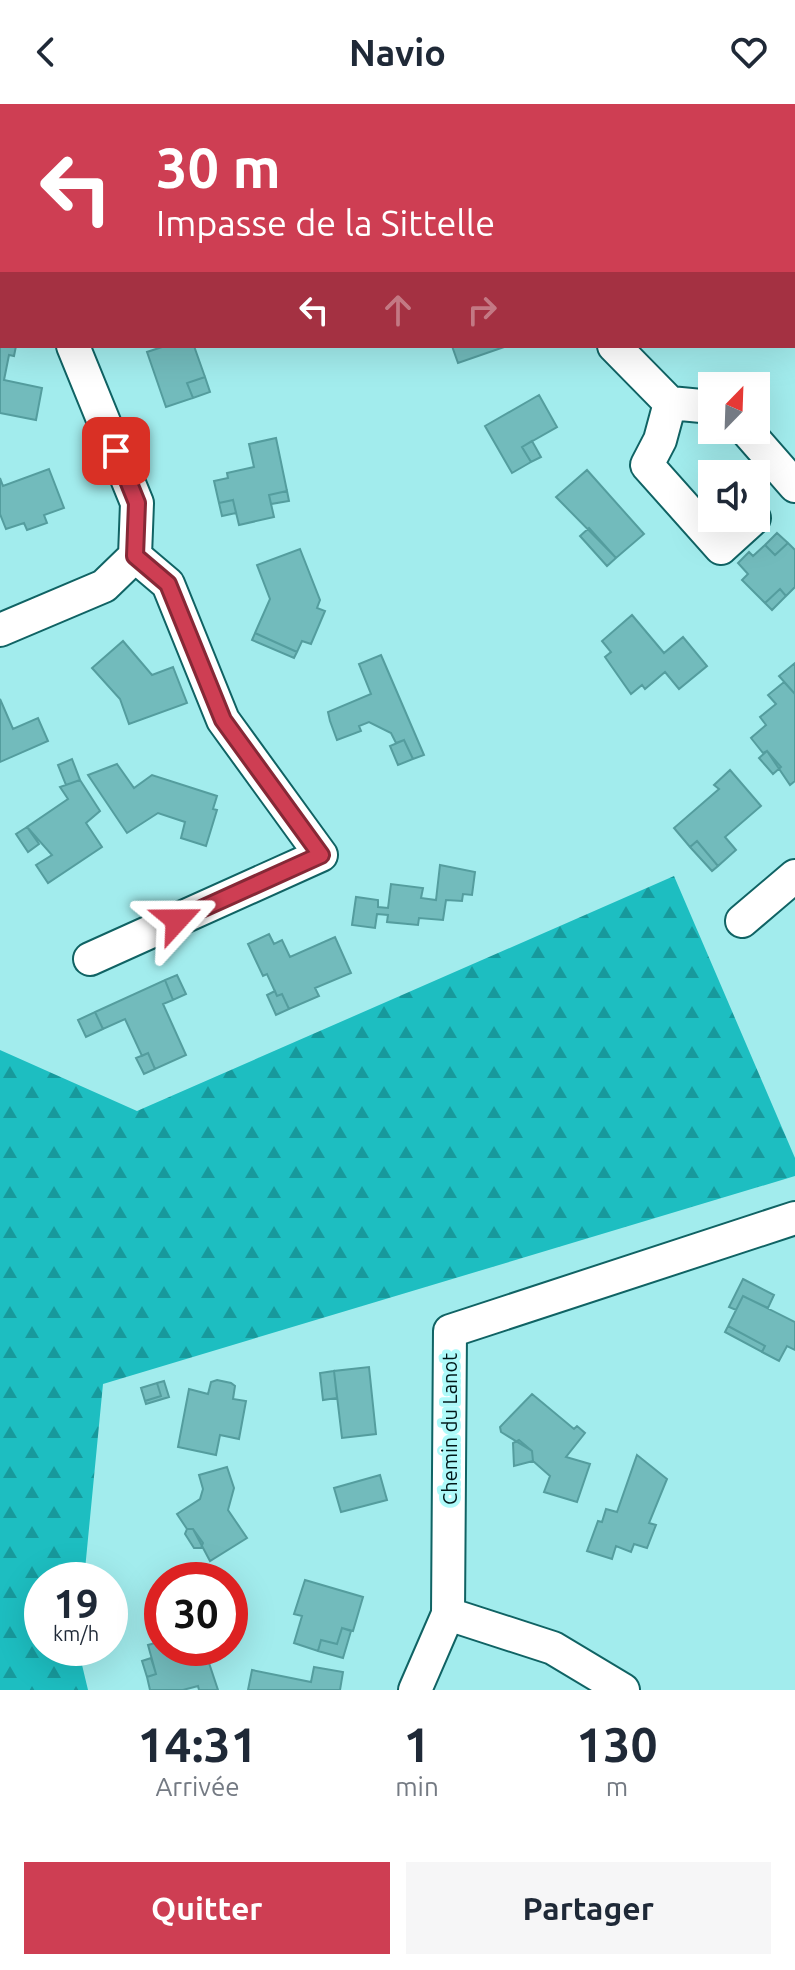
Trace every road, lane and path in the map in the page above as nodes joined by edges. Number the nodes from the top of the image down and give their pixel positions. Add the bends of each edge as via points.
1 (74, 348) edge
2 (616, 348) edge
3 (670, 403) junction
4 (698, 406) edge
5 (758, 444) edge
6 (794, 484) edge
7 (770, 504) edge
8 (698, 522) edge
9 (707, 532) edge
10 (739, 532) edge
11 (135, 556) junction
12 (0, 630) edge
13 (795, 876) edge
14 (742, 921) dead end
15 (90, 959) dead end
16 (795, 1218) edge
17 (448, 1614) junction
18 (415, 1690) edge
19 (623, 1690) edge

1 - 11 street via 137,503
2 - 3 street
3 - 4 street
3 - 8 street via 647,465
5 - 6 street
6 - 7 street
9 - 10 street via 721,548
11 - 12 street via 104,586
11 - 15 street via 168,584 223,720 321,855
13 - 14 street
16 - 17 street, Chemin du Lanot via 450,1331
17 - 18 street, Chemin du Lanot
17 - 19 street via 553,1648

